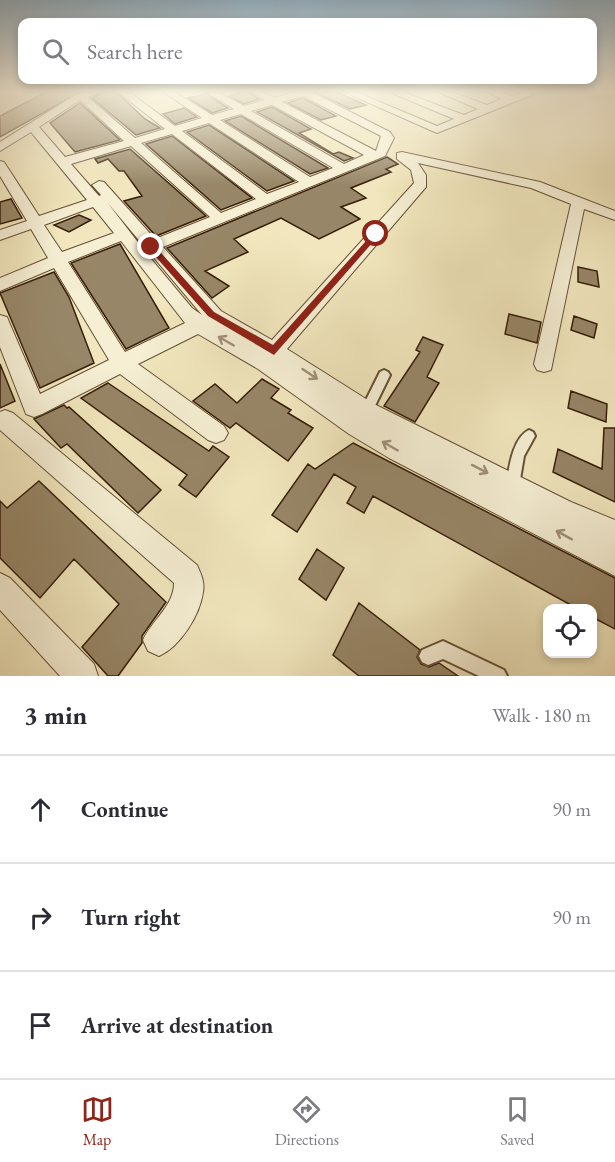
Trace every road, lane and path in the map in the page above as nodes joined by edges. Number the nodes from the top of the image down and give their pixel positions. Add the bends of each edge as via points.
1 (111, 123) edge
2 (165, 123) edge
3 (204, 123) edge
4 (216, 123) edge
5 (264, 123) edge
6 (316, 123) edge
7 (363, 123) edge
8 (420, 123) edge
9 (456, 123) edge
10 (37, 124) joint
11 (177, 131) junction
12 (134, 143) junction
13 (0, 147) edge
14 (378, 155) junction
15 (402, 156) junction
16 (70, 161) junction
17 (0, 165) edge
18 (344, 169) junction
19 (310, 183) junction
20 (102, 199) junction
21 (266, 200) junction
22 (578, 201) junction
23 (615, 216) edge
24 (220, 219) junction
25 (36, 223) junction
26 (0, 235) edge
27 (124, 235) junction
28 (144, 250) junction
29 (60, 259) junction
30 (0, 285) edge
31 (207, 321) junction
32 (0, 322) edge
33 (274, 351) junction
34 (121, 363) junction
35 (544, 364) dead end
36 (384, 375) dead end
37 (34, 407) junction
38 (362, 419) junction
39 (2, 421) edge
40 (216, 433) dead end
41 (529, 436) dead end
42 (509, 494) junction
43 (615, 534) edge
44 (615, 562) edge
45 (2, 595) edge
46 (159, 640) dead end
47 (429, 656) dead end
48 (82, 676) edge
49 (498, 676) edge

1 - 12 street
2 - 11 street
3 - 11 street
4 - 19 street
5 - 18 street
6 - 14 street
7 - 14 street via 386,134 388,143
8 - 9 street via 437,130
10 - 13 street
10 - 16 street
11 - 12 street
11 - 21 street
12 - 16 street
12 - 24 street
14 - 15 street
14 - 18 street
15 - 22 street via 535,185
15 - 33 street via 416,168 421,184
16 - 20 street
17 - 25 street
18 - 19 street
19 - 21 street
20 - 25 street
20 - 27 street
20 - 28 street
21 - 24 street
22 - 23 street
22 - 35 street
24 - 28 street
25 - 26 street
25 - 29 street
27 - 28 street
27 - 29 street
28 - 31 street via 185,313
29 - 30 street
29 - 34 street
31 - 33 street
31 - 34 street
38 -> 31 street via 265,363
32 - 37 street
33 -> 38 street
34 - 37 street
34 - 40 street
36 - 38 lane
37 - 39 street
38 - 42 street via 397,450
39 - 46 street via 187,575 190,584 185,605
41 - 42 lane via 518,455
42 - 43 street
44 -> 42 street
45 - 48 street
47 - 49 lane via 443,650

